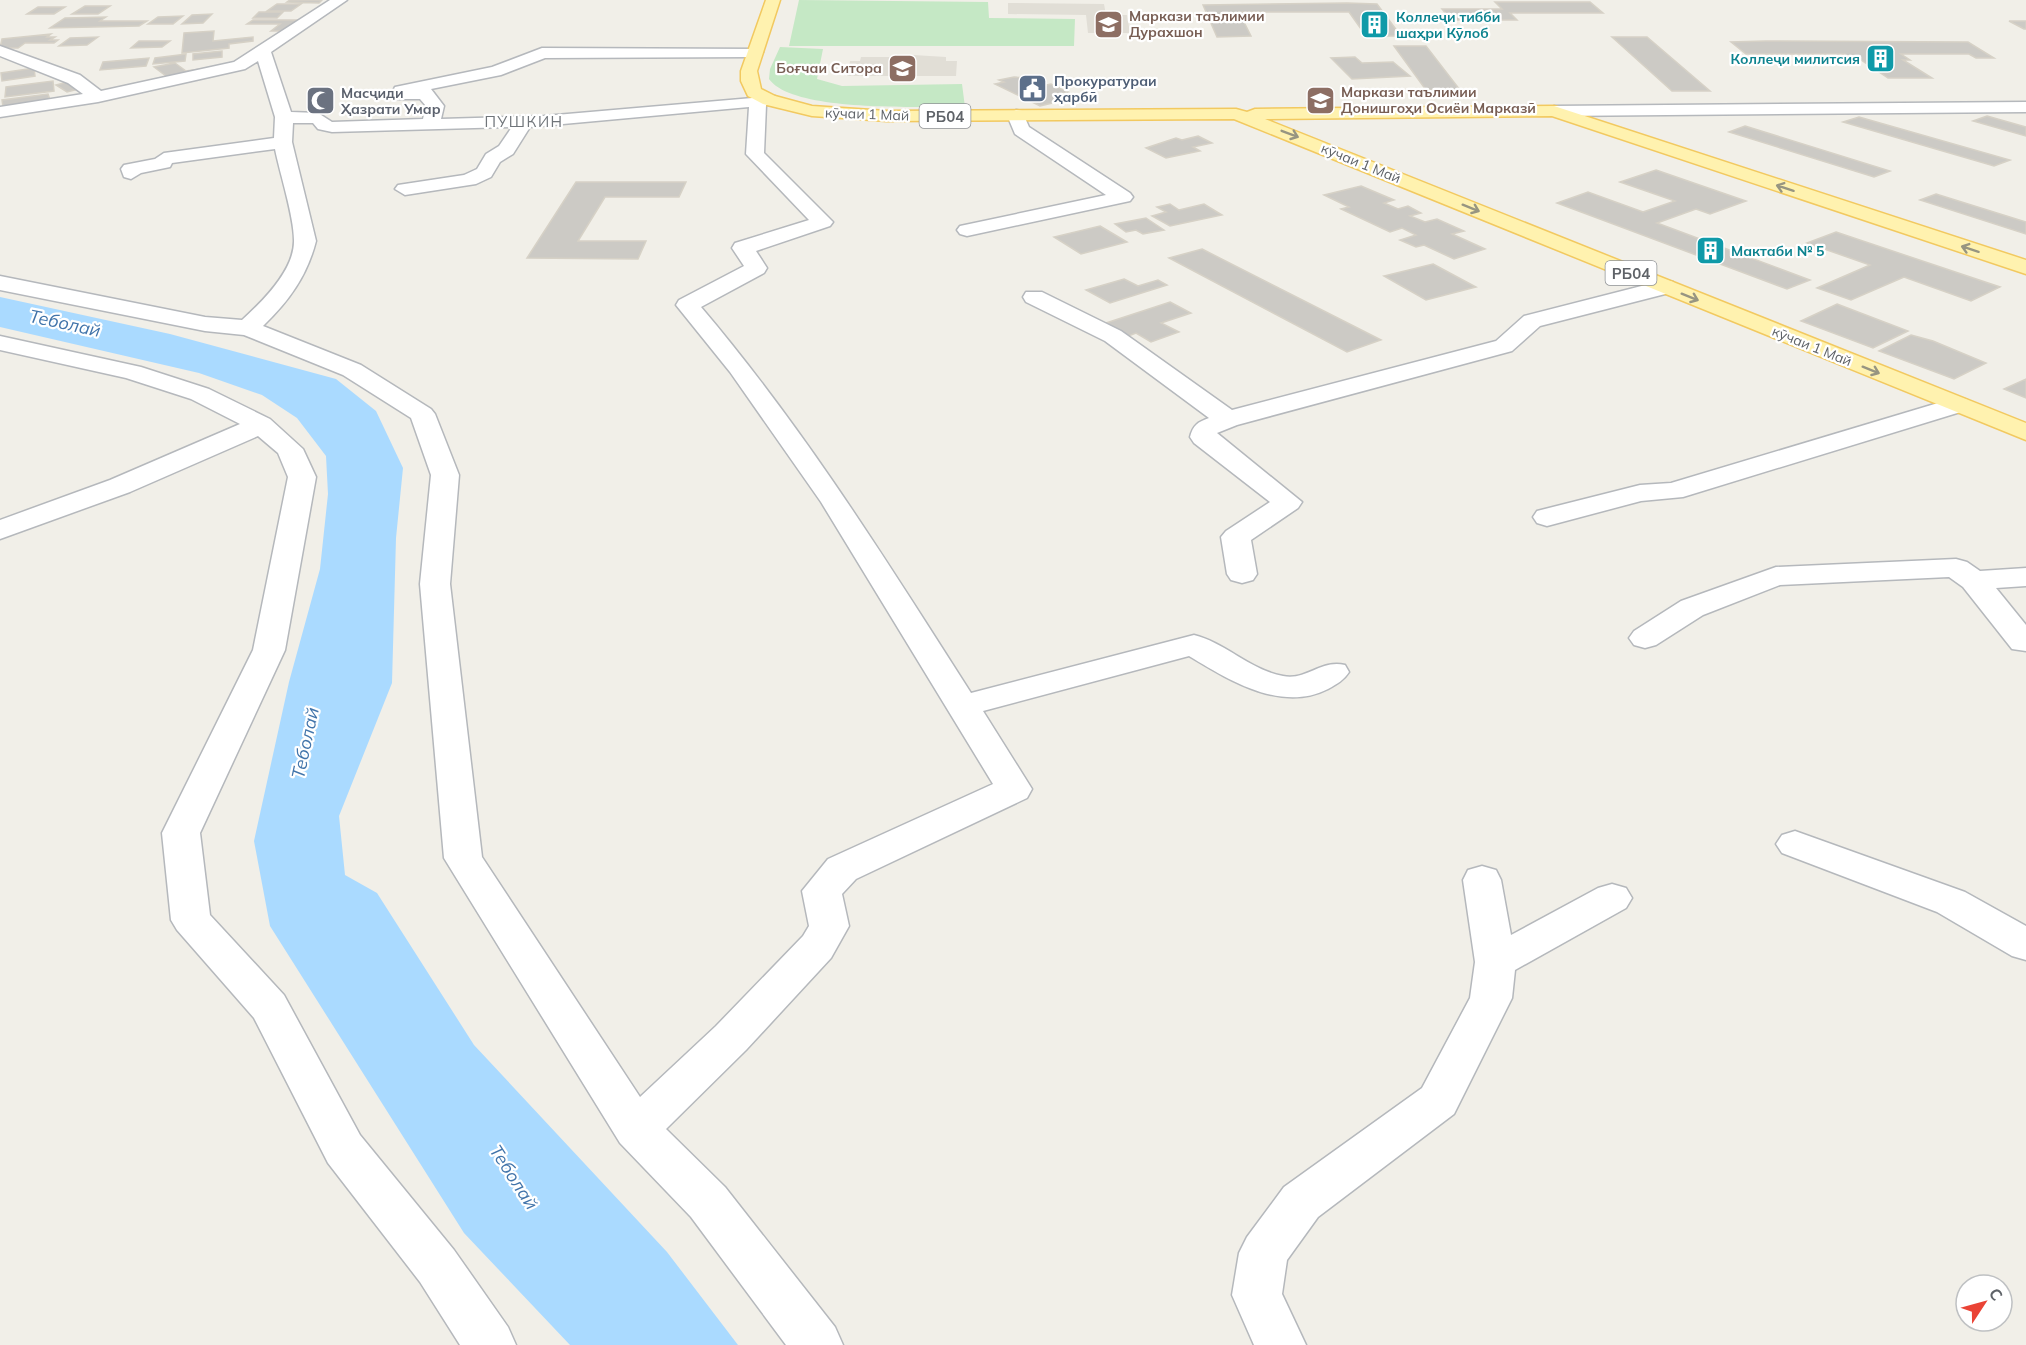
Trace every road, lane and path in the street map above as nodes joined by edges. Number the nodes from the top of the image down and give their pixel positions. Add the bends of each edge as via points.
1 (340, 0) edge
2 (772, 0) edge
3 (0, 51) edge
4 (263, 51) junction
5 (755, 52) junction
6 (428, 66) dead end
7 (428, 83) junction
8 (98, 97) junction
9 (763, 100) junction
10 (2026, 107) edge
11 (1554, 111) junction
12 (0, 112) edge
13 (1236, 114) junction
14 (1016, 115) junction
15 (524, 122) junction
16 (430, 123) junction
17 (284, 130) junction
18 (131, 173) dead end
19 (405, 189) dead end
20 (967, 230) dead end
21 (2026, 267) edge
22 (0, 283) edge
23 (1665, 287) junction
24 (1034, 297) dead end
25 (248, 328) junction
26 (0, 343) edge
27 (1958, 405) junction
28 (1228, 419) junction
29 (261, 425) junction
30 (2026, 432) edge
31 (1547, 516) dead end
32 (0, 530) edge
33 (1242, 574) dead end
34 (2026, 577) edge
35 (1974, 581) junction
36 (1645, 638) dead end
37 (2023, 642) dead end
38 (1334, 672) dead end
39 (961, 706) junction
40 (1795, 844) dead end
41 (1482, 880) dead end
42 (1612, 898) dead end
43 (2026, 945) edge
44 (1496, 962) junction
45 (636, 1130) junction
46 (490, 1345) edge
47 (817, 1345) edge
48 (1280, 1345) edge

1 - 4 street
2 - 5 main road
3 - 8 street via 74,79
4 - 8 street via 239,66
4 - 17 street
5 - 7 street via 542,53 531,62 512,68
5 - 9 main road via 749,81
6 - 7 street via 424,75
7 - 16 street via 401,91 403,95 425,93 435,106
8 - 12 street
9 - 14 main road, кӯчаи 1 Май / РБ04 via 843,114
9 - 15 street
9 - 39 street via 755,154 823,222 743,248 756,268 687,305 739,367 835,501
10 - 11 street
11 - 13 main road
21 -> 11 main road
13 - 14 main road, кӯчаи 1 Май / РБ04
13 -> 23 main road, кӯчаи 1 Май / РБ04
14 - 20 street via 1021,130 1123,197
15 - 16 street
15 - 19 street via 506,150 493,158 484,172 469,180
16 - 17 street via 332,127 318,118
17 - 18 street via 165,159 163,163 131,169
17 - 25 street via 305,241 281,296
22 - 25 street via 206,324
23 -> 27 main road, кӯчаи 1 Май / РБ04
23 - 28 street via 1532,321 1504,346
24 - 28 street via 1113,336
25 - 45 street via 352,370 422,414 445,475 435,584 463,858
26 - 29 street via 132,372 200,394
27 - 30 main road, кӯчаи 1 Май / РБ04
27 - 31 street via 1673,491 1640,493
28 - 33 street via 1205,429 1203,437 1288,502 1236,537
29 - 32 street via 120,486
29 - 46 street via 291,449 302,477 269,650 182,832 191,920 269,1007 344,1149 437,1266
34 - 35 street
35 - 36 street via 1956,568 1776,576 1692,609
35 - 37 street
38 - 39 street via 1302,688 1273,684 1238,671 1194,645
39 - 45 street via 1014,789 842,869 822,891 829,926 817,947
40 - 43 street via 1951,902
41 - 44 street
42 - 44 street
44 - 48 street via 1491,998 1438,1101 1301,1202 1264,1253 1257,1295
45 - 47 street via 708,1202

